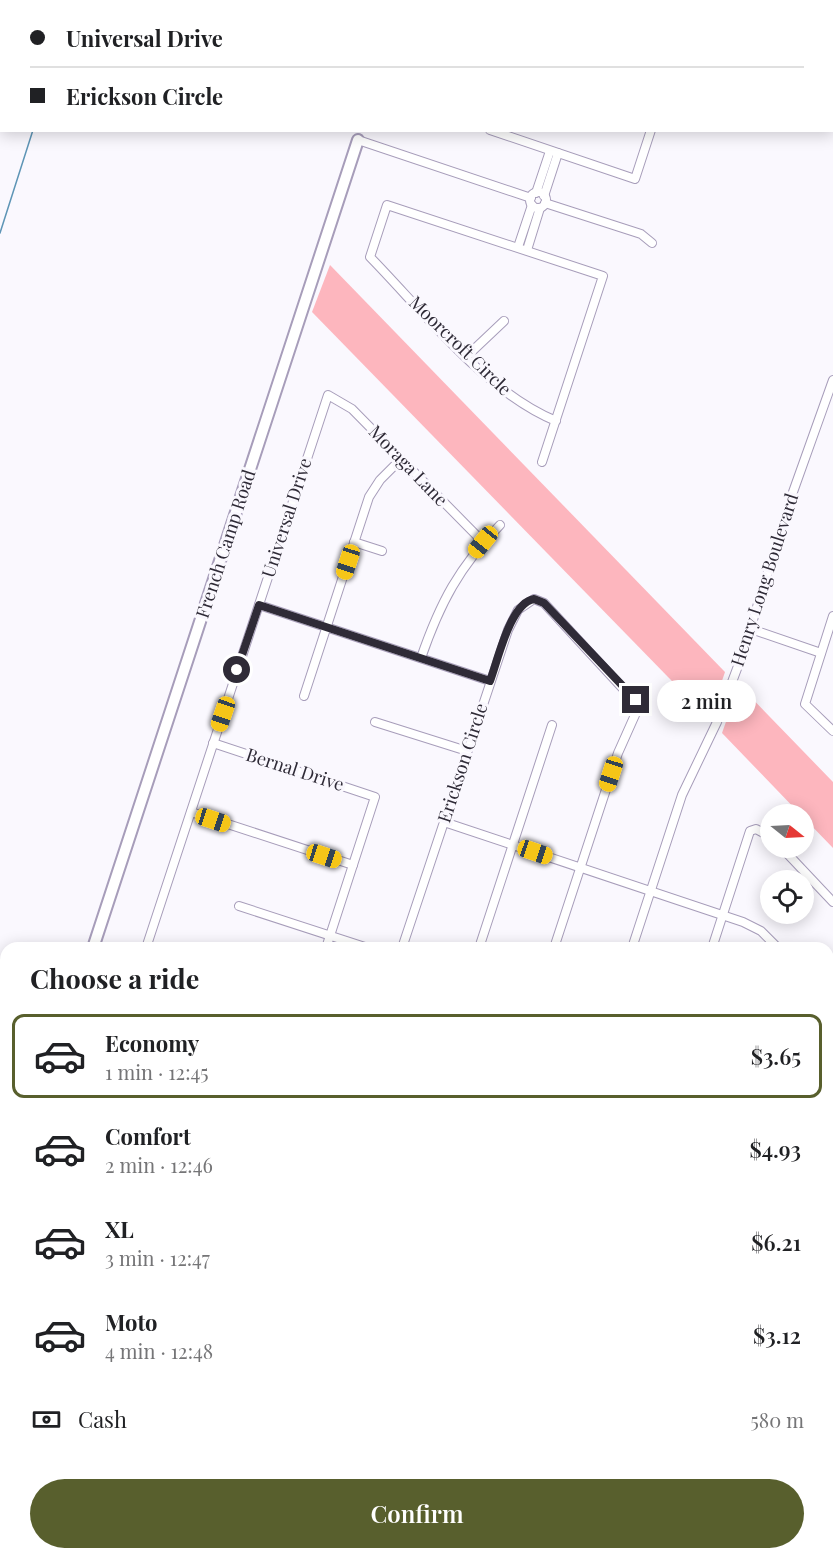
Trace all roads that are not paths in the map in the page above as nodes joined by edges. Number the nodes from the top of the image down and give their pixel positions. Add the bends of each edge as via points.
1 (496, 132) edge
2 (650, 132) edge
3 (358, 140) joint
4 (554, 152) junction
5 (538, 200) junction
6 (652, 243) dead end
7 (522, 249) junction
8 (504, 321) dead end
9 (467, 356) junction
10 (833, 380) edge
11 (328, 395) joint
12 (555, 421) junction
13 (401, 459) junction
14 (542, 462) dead end
15 (500, 525) dead end
16 (354, 542) junction
17 (483, 542) junction
18 (382, 551) dead end
19 (259, 605) junction
20 (833, 616) edge
21 (327, 627) junction
22 (751, 629) junction
23 (822, 653) junction
24 (421, 658) junction
25 (490, 681) junction
26 (304, 696) dead end
27 (375, 722) dead end
28 (552, 725) dead end
29 (833, 731) edge
30 (213, 743) junction
31 (467, 751) junction
32 (191, 812) junction
33 (444, 822) junction
34 (760, 831) edge
35 (513, 845) junction
36 (791, 858) edge
37 (353, 865) junction
38 (580, 868) junction
39 (651, 890) junction
40 (833, 902) edge
41 (239, 906) dead end
42 (723, 915) junction
43 (330, 935) junction
44 (95, 942) edge
45 (148, 942) edge
46 (328, 942) edge
47 (350, 942) edge
48 (404, 942) edge
49 (481, 942) edge
50 (556, 942) edge
51 (634, 942) edge
52 (714, 942) edge
53 (771, 942) edge

1 - 4 street
2 - 4 street via 635,179
3 - 5 street
3 - 44 street, French Camp Road
4 - 5 street
5 - 6 street via 641,234
5 - 7 street
7 - 9 street, Moorcroft Circle via 387,205 370,257
7 - 12 street, Moorcroft Circle via 603,276
8 - 9 street
9 - 12 street, Moorcroft Circle via 510,396
10 - 22 street, Henry Long Boulevard
11 - 13 street, Moraga Lane via 352,409
11 - 19 street, Universal Drive
12 - 14 street
13 - 16 street via 374,488
13 - 17 street, Moraga Lane
15 - 17 street
16 - 18 street
16 - 21 street
17 - 24 street via 442,602
19 - 21 street
19 - 30 street, Universal Drive
20 - 23 street
21 - 24 street
21 - 26 street
22 - 23 street
22 - 39 street, Henry Long Boulevard via 717,722 682,795
23 - 29 street via 805,704
24 - 25 street
25 - 31 street, Erickson Circle
25 - 38 street, Erickson Circle via 512,619 524,603 534,599 544,603 639,706 618,753
27 - 31 street
28 - 35 street
30 - 32 street, Universal Drive
30 - 37 street, Bernal Drive via 375,797
31 - 33 street, Erickson Circle
32 - 37 street
32 - 45 street, Universal Drive
33 - 35 street
33 - 48 street, Erickson Circle
34 - 42 street via 750,831
35 - 38 street
35 - 49 street
36 - 40 street
37 - 43 street
38 - 39 street
38 - 50 street, Erickson Circle
39 - 42 street
39 - 51 street, Henry Long Boulevard
41 - 43 street
42 - 52 street
42 - 53 street via 751,926
43 - 46 street
43 - 47 street

